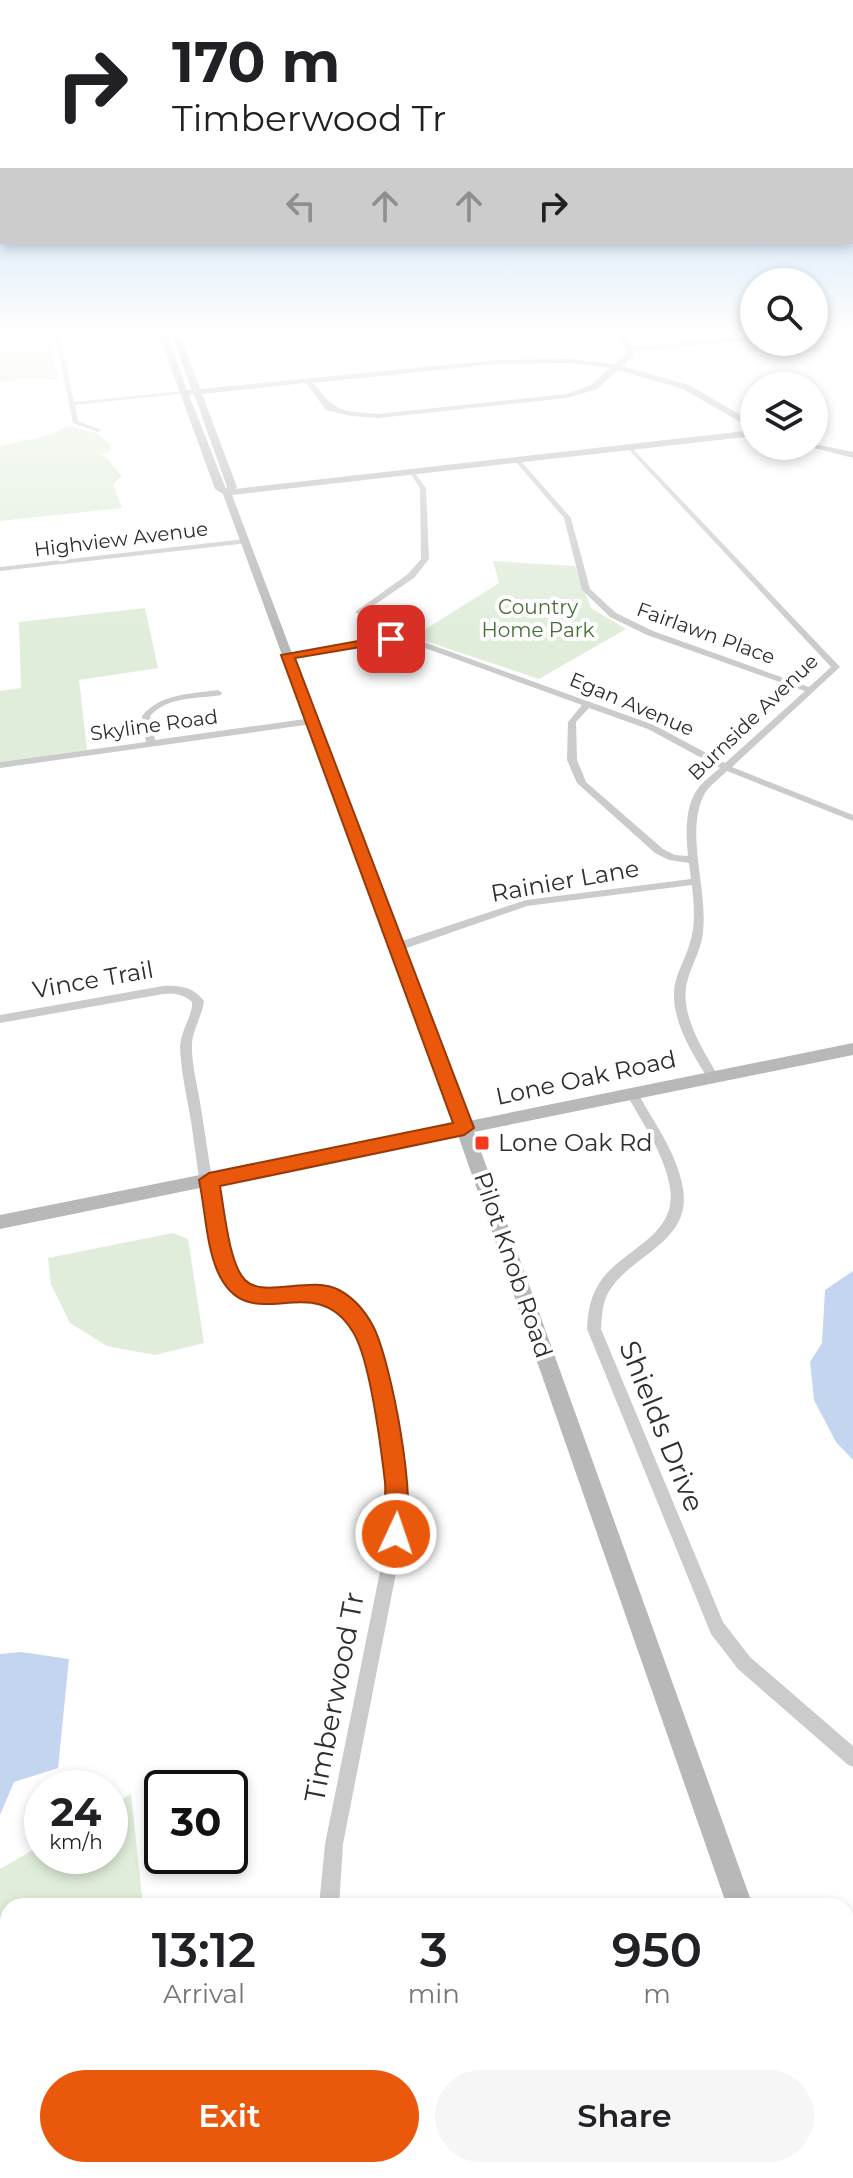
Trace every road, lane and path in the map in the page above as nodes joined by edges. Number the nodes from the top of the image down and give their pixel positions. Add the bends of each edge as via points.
1 (201, 437) edge
2 (214, 437) edge
3 (711, 437) edge
4 (631, 449) junction
5 (828, 450) edge
6 (853, 455) edge
7 (518, 461) junction
8 (225, 466) junction
9 (212, 467) junction
10 (413, 473) junction
11 (227, 493) junction
12 (245, 541) junction
13 (0, 569) edge
14 (391, 639) junction
15 (288, 655) junction
16 (810, 690) junction
17 (218, 693) dead end
18 (588, 703) junction
19 (312, 721) junction
20 (151, 743) junction
21 (0, 765) edge
22 (727, 768) junction
23 (853, 818) edge
24 (695, 860) junction
25 (697, 881) junction
26 (397, 947) junction
27 (0, 1019) edge
28 (853, 1049) edge
29 (712, 1076) junction
30 (632, 1093) junction
31 (464, 1128) junction
32 (209, 1180) junction
33 (0, 1222) edge
34 (853, 1758) edge
35 (330, 1898) edge
36 (737, 1898) edge

1 - 9 main road, Pilot Knob Road
2 - 8 main road, Pilot Knob Road
3 - 4 main road
4 - 7 main road
4 - 16 street, Burnside Avenue via 836,667
5 - 6 main road
7 - 10 main road
7 - 16 street, Fairlawn Place via 567,518 580,574 594,600 639,629
8 - 9 main road
8 - 11 main road, Pilot Knob Road via 232,487
9 - 11 main road, Pilot Knob Road via 220,489
10 - 11 main road
10 - 14 street via 423,488 425,559 411,576 359,612 390,632
11 - 12 main road, Pilot Knob Road
12 - 13 street, Highview Avenue
12 - 15 main road, Pilot Knob Road
14 - 15 street
14 - 18 street, Egan Avenue via 425,645
15 - 19 main road, Pilot Knob Road
16 - 22 street, Burnside Avenue
17 - 20 street via 152,706 146,716
18 - 22 street, Egan Avenue via 651,727
18 - 24 street via 572,722 572,760 582,783 659,851
19 - 20 street, Skyline Road
19 - 26 main road, Pilot Knob Road
20 - 21 street, Skyline Road
22 - 23 street, Egan Avenue
22 - 24 street, Burnside Avenue via 702,789 692,808
24 - 25 street, Burnside Avenue
25 - 26 street, Rainier Lane via 526,903
25 - 29 street, Burnside Avenue via 698,935 679,1000 688,1032
26 - 31 main road, Pilot Knob Road
27 - 32 street, Vince Trail via 163,990 191,994 198,1011 186,1048
28 - 29 main road, Lone Oak Road
29 - 30 main road, Lone Oak Road
30 - 31 main road, Lone Oak Road
30 - 34 street, Shields Drive via 675,1180 679,1205 666,1230 600,1289 592,1308 594,1329 717,1628 744,1663
31 - 32 main road, Lone Oak Road
31 - 36 main road, Pilot Knob Road
32 - 33 main road, Lone Oak Road
32 - 35 street, Timberwood Tr via 226,1268 238,1287 262,1298 324,1294 357,1318 374,1360 397,1483 398,1522 334,1844

